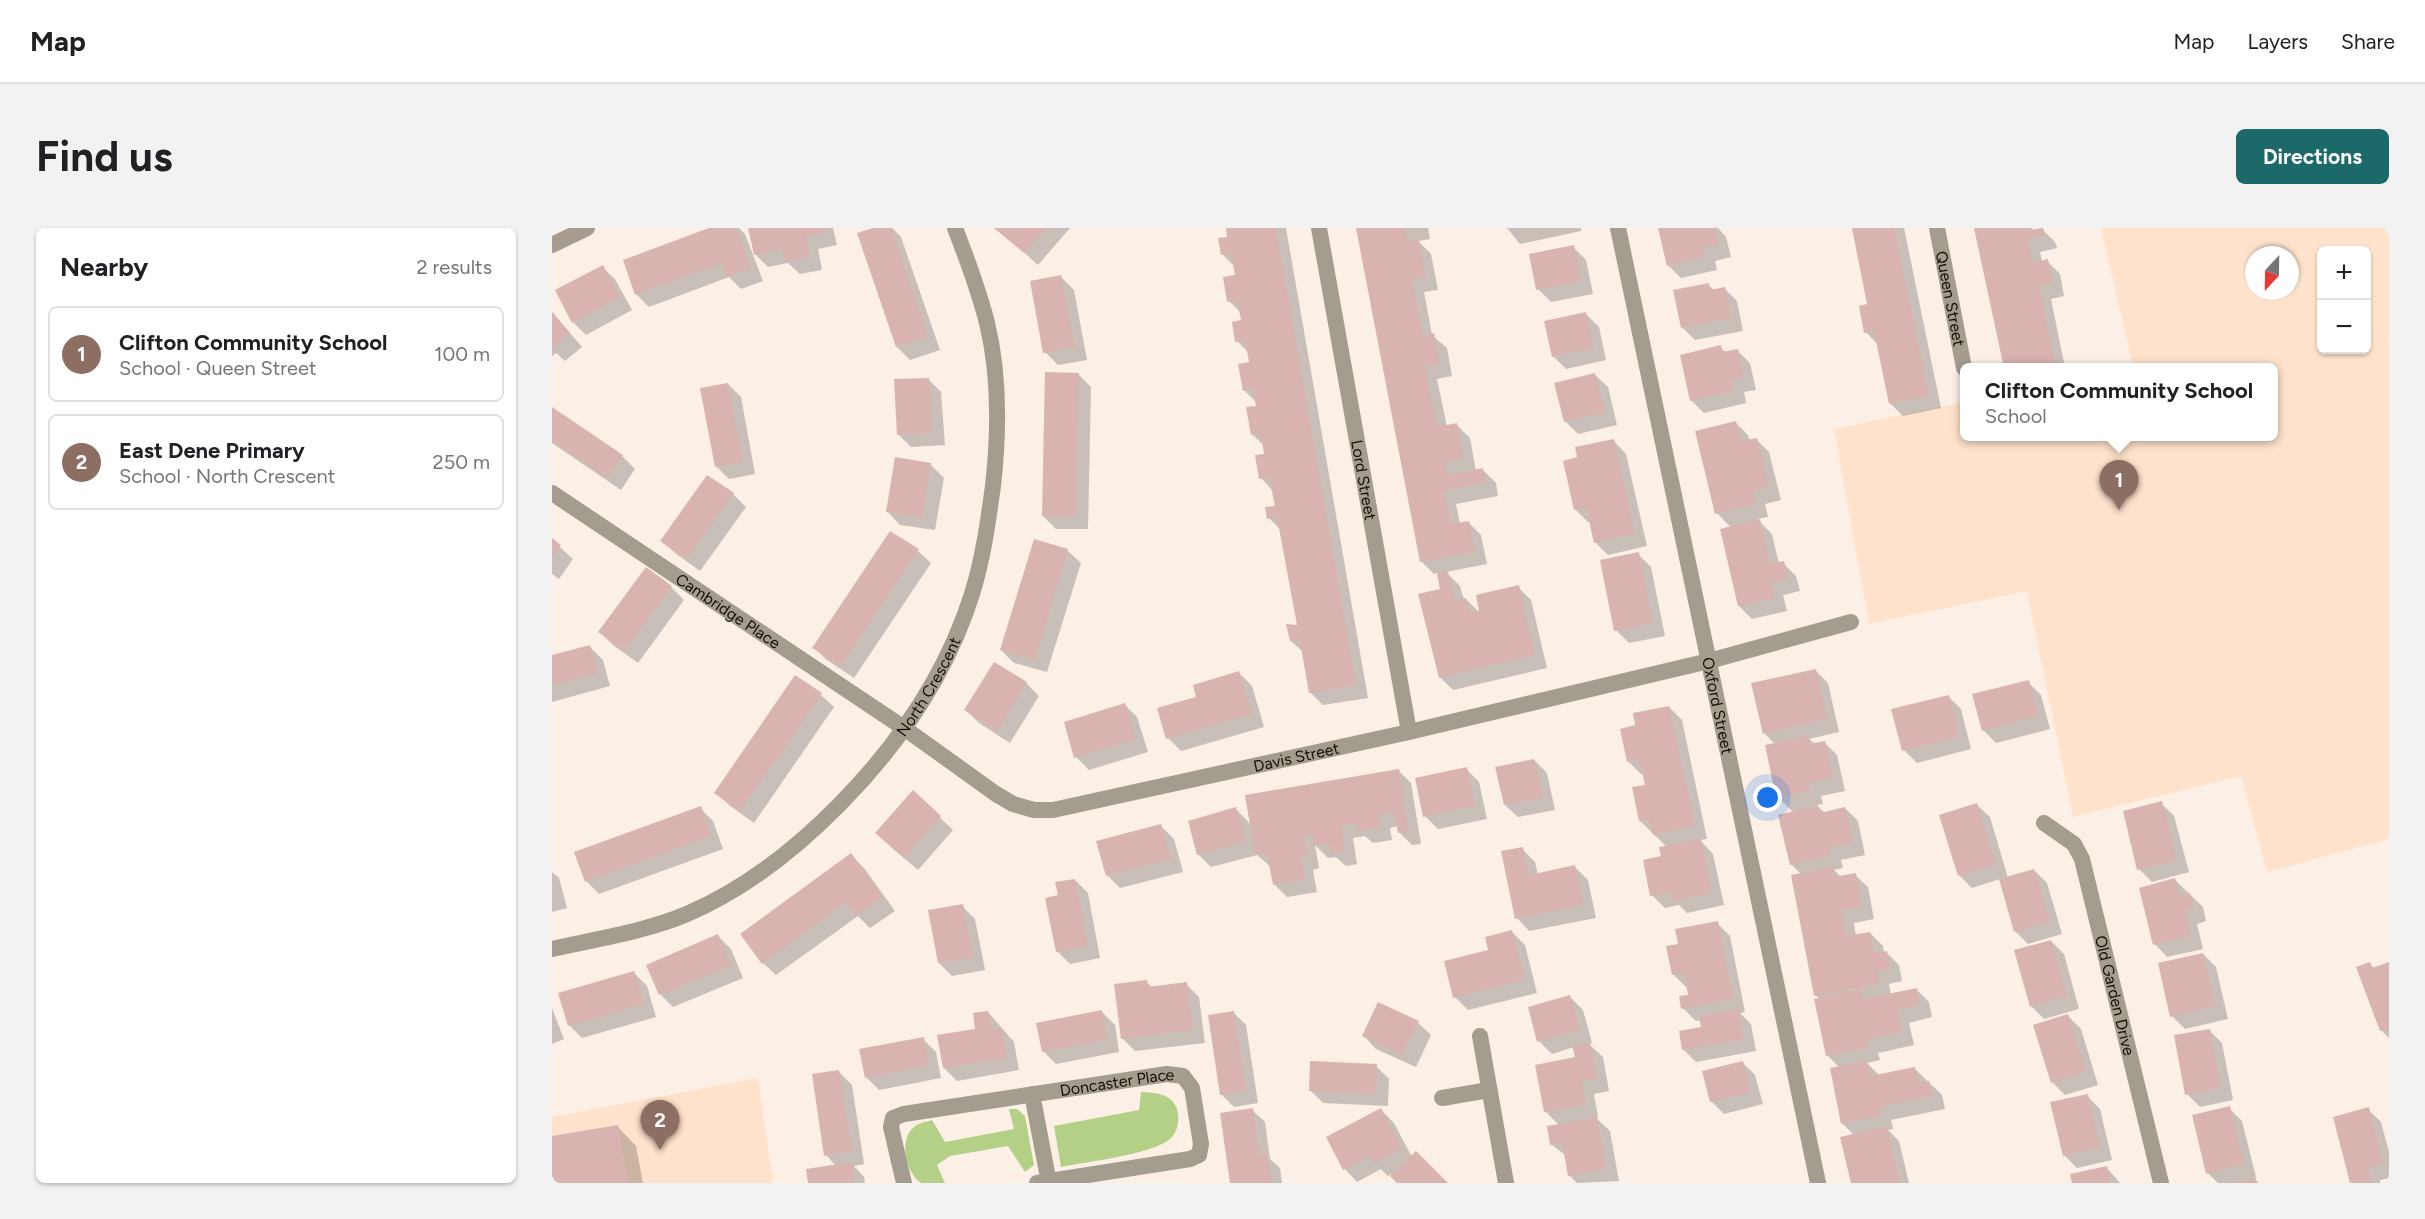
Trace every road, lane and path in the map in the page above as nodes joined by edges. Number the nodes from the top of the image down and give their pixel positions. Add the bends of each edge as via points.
1 (587, 228) edge
2 (955, 228) edge
3 (1319, 228) edge
4 (1618, 228) edge
5 (1937, 228) edge
6 (552, 245) edge
7 (1964, 363) edge
8 (552, 493) edge
9 (1851, 622) dead end
10 (1708, 661) junction
11 (904, 728) junction
12 (1409, 732) junction
13 (2044, 823) dead end
14 (552, 949) edge
15 (1480, 1036) dead end
16 (1489, 1090) junction
17 (1032, 1094) junction
18 (1442, 1098) dead end
19 (1045, 1182) edge
20 (904, 1183) edge
21 (1506, 1183) edge
22 (1818, 1183) edge
23 (2161, 1183) edge

1 - 6 street
2 - 11 street, North Crescent via 987,324 995,371 995,463 987,528 973,592 956,638 922,703
3 - 12 street, Lord Street
4 - 10 street, Oxford Street
5 - 7 street, Queen Street
8 - 11 street, Cambridge Place
9 - 10 street, Davis Street
10 - 12 street, Davis Street
10 - 22 street, Oxford Street
11 - 12 street, Davis Street via 996,794 1034,810 1053,810
11 - 14 street, North Crescent via 861,783 768,869 686,915
13 - 23 street, Old Garden Drive via 2074,844 2082,859
15 - 16 street
16 - 18 street
16 - 21 street
17 - 19 street, Doncaster Place
17 - 19 street, Doncaster Place via 1167,1074 1183,1076 1192,1088 1201,1144 1198,1155 1190,1159
17 - 20 street, Doncaster Place via 893,1118 891,1127

